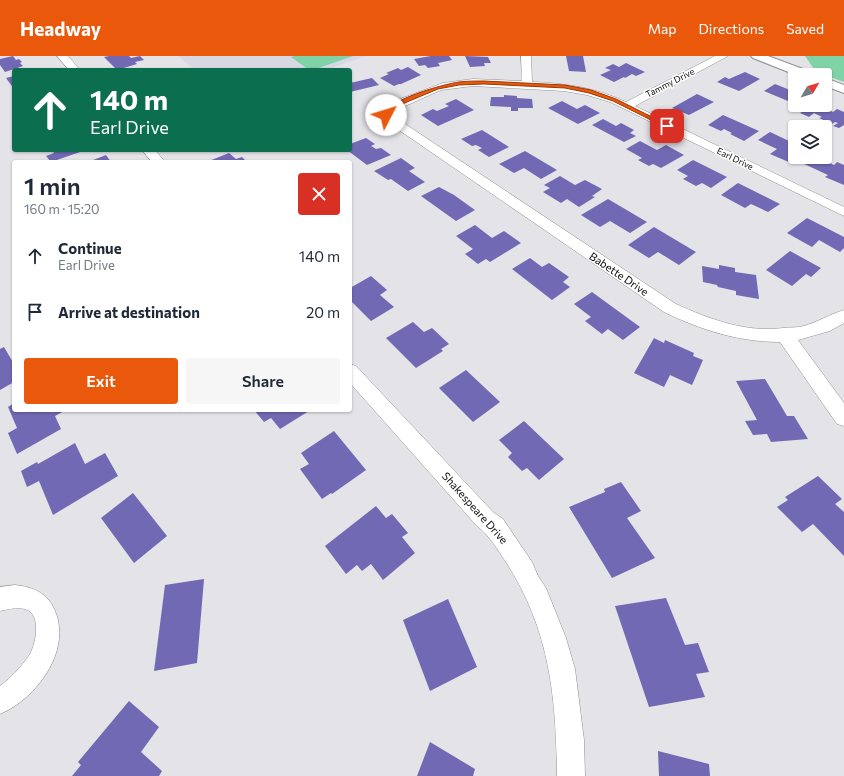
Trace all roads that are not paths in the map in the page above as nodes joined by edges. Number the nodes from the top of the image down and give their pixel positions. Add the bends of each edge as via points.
1 (62, 56) edge
2 (526, 56) edge
3 (723, 56) edge
4 (757, 56) edge
5 (73, 68) edge
6 (789, 68) edge
7 (526, 84) junction
8 (832, 85) edge
9 (844, 89) edge
10 (626, 106) junction
11 (150, 152) edge
12 (157, 160) edge
13 (844, 212) edge
14 (844, 316) edge
15 (784, 334) junction
16 (352, 373) edge
17 (844, 418) edge
18 (0, 599) edge
19 (0, 701) edge
20 (571, 776) edge

1 - 5 street
2 - 7 street
3 - 10 street, Tammy Drive
4 - 6 street
7 - 10 street via 565,86 584,90 608,97
7 - 15 street, Babette Drive via 477,82 447,85 389,108 387,113 389,119 670,308 718,329 750,335
8 - 9 street
10 - 13 street, Earl Drive
11 - 12 street
14 - 15 street, Babette Drive via 817,328
15 - 17 street
16 - 20 street, Shakespeare Drive via 495,527 524,570 544,609 562,669 570,740
18 - 19 street via 18,596 37,603 47,618 48,633 41,658 30,675 16,690

